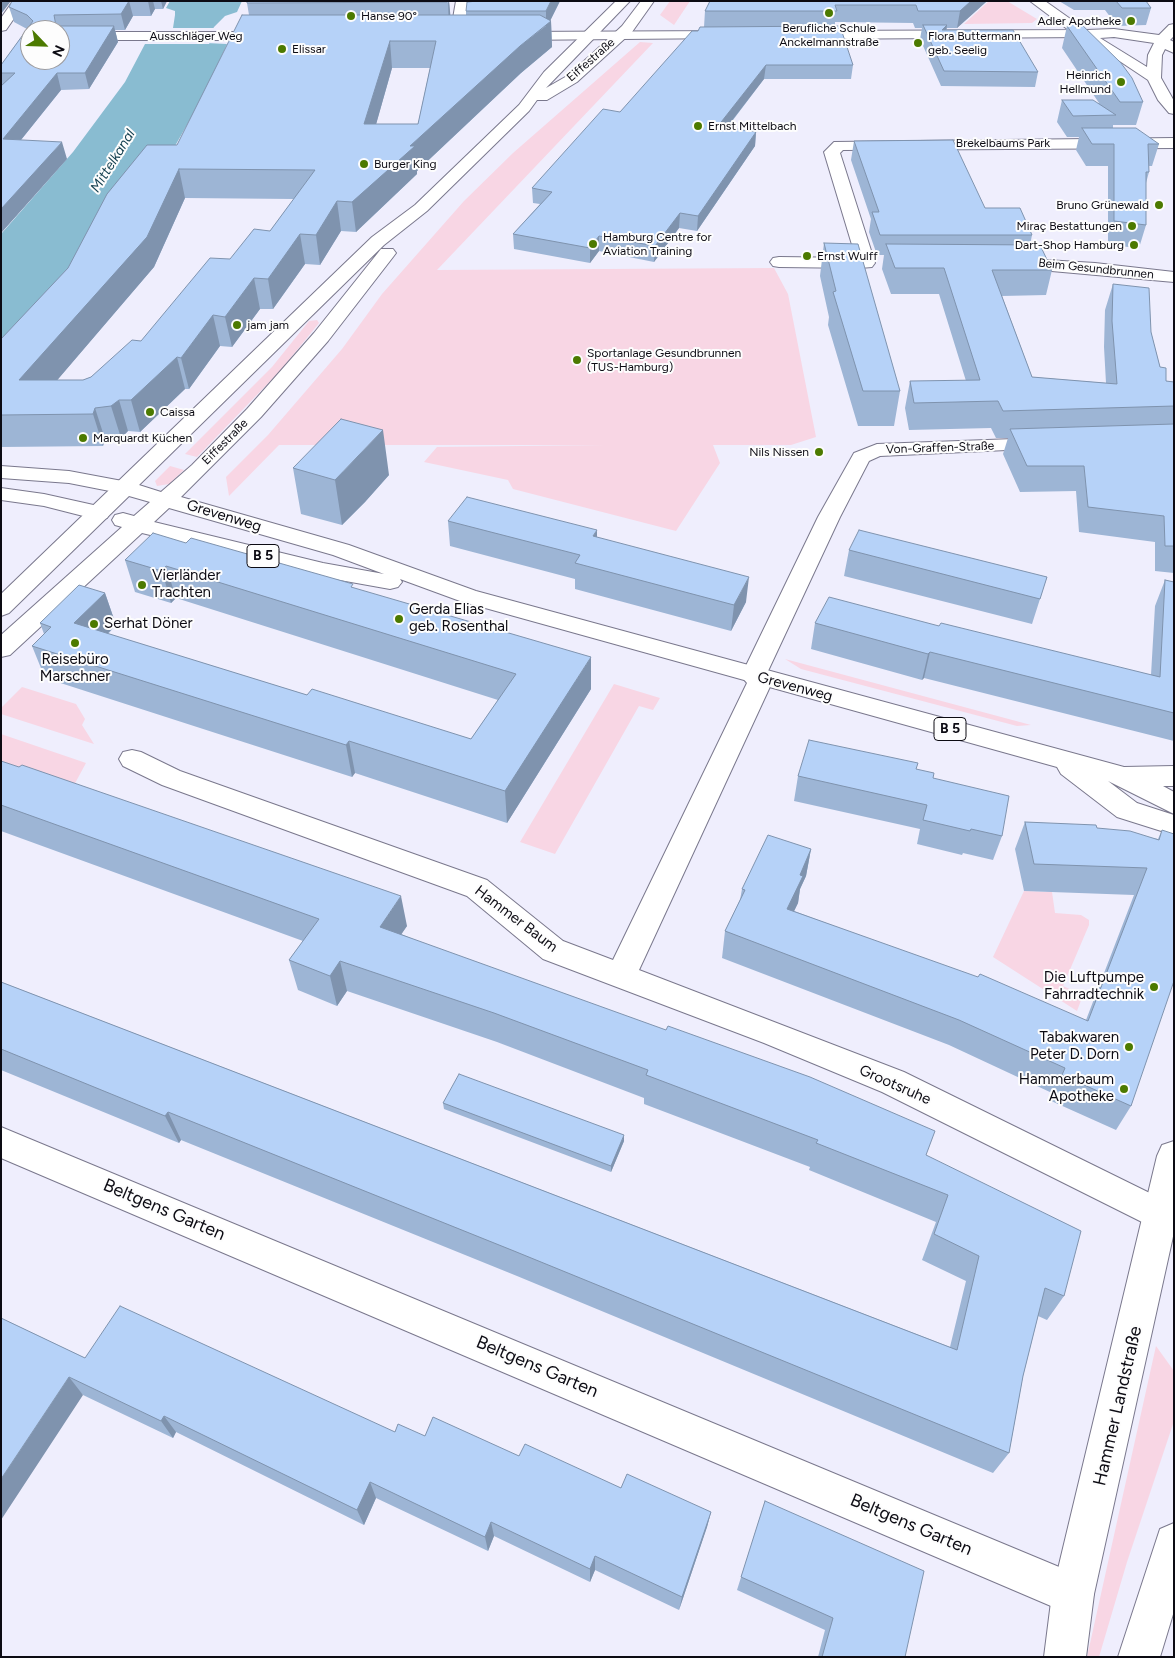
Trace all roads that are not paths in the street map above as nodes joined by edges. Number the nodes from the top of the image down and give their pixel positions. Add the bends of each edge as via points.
1 (20, 1) edge
2 (462, 1) edge
3 (624, 1) edge
4 (648, 1) edge
5 (1036, 1) edge
6 (1174, 28) edge
7 (4, 33) edge
8 (1082, 34) junction
9 (743, 35) edge
10 (792, 35) edge
11 (70, 36) edge
12 (282, 36) edge
13 (441, 36) edge
14 (498, 36) edge
15 (589, 36) junction
16 (620, 36) junction
17 (1167, 46) edge
18 (1154, 78) junction
19 (524, 108) junction
20 (1174, 110) edge
21 (1174, 143) edge
22 (421, 208) junction
23 (779, 262) dead end
24 (866, 262) junction
25 (885, 262) edge
26 (999, 263) edge
27 (1174, 277) edge
28 (1061, 443) edge
29 (1, 472) edge
30 (125, 488) junction
31 (1, 494) edge
32 (166, 499) junction
33 (99, 513) junction
34 (138, 524) junction
35 (468, 596) junction
36 (1, 608) edge
37 (1, 649) edge
38 (757, 677) junction
39 (132, 758) dead end
40 (1059, 759) junction
41 (1123, 776) junction
42 (1174, 776) edge
43 (1174, 804) edge
44 (1174, 825) edge
45 (621, 975) junction
46 (1, 1142) edge
47 (1174, 1156) edge
48 (1160, 1215) junction
49 (1174, 1543) edge
50 (1073, 1594) junction
51 (1065, 1657) edge
52 (1139, 1657) edge

1 - 7 main road
2 - 13 main road via 462,36
3 - 15 main road, Eiffestraße
4 - 16 main road, Eiffestraße
5 - 8 main road
6 - 17 main road
8 - 10 main road
8 - 17 main road via 1120,44
8 - 18 main road
9 - 16 main road
11 - 12 main road, Ausschläger Weg
14 - 15 main road
15 - 16 main road
15 - 19 main road, Eiffestraße via 549,75
16 - 19 main road, Eiffestraße via 572,79
17 - 18 main road via 1155,55
18 - 20 main road
19 - 22 main road, Eiffestraße
21 - 24 main road, Brekelbaums Park via 838,145 832,152
22 - 30 main road, Eiffestraße via 378,241
22 - 32 main road, Eiffestraße via 405,233 292,370 254,413
23 - 24 main road
24 - 25 main road
26 - 27 main road, Beim Gesundbrunnen via 1037,263
28 - 38 main road, Von-Graffen-Straße via 877,450 861,457 829,517
29 - 30 main road, Grevenweg via 69,477
30 - 32 main road, Grevenweg / B 5
30 - 33 main road, Eiffestraße
31 - 33 main road, Grevenweg
32 - 34 main road, Eiffestraße
32 - 35 main road, Grevenweg / B 5 via 341,550
33 - 34 main road, Grevenweg / B 5
33 - 36 main road, Eiffestraße
34 - 35 main road, Grevenweg / B 5 via 323,570
34 - 37 main road, Eiffestraße
35 - 38 main road, Grevenweg / B 5
38 - 40 main road, Grevenweg / B 5
38 - 45 main road
39 - 45 main road, Hammer Baum via 171,778 478,888 553,950
40 - 41 main road, Grevenweg / B 5
40 - 44 main road, B 5 via 1128,810
41 - 42 main road, Grevenweg / B 5
41 - 43 main road, Grevenweg / B 5
45 - 48 main road, Grootsruhe via 893,1082
46 - 50 main road, Beltgens Garten
47 - 48 main road, Hammer Landstraße
48 - 50 main road, Hammer Landstraße
49 - 52 main road
50 - 51 main road, Hammer Landstraße

